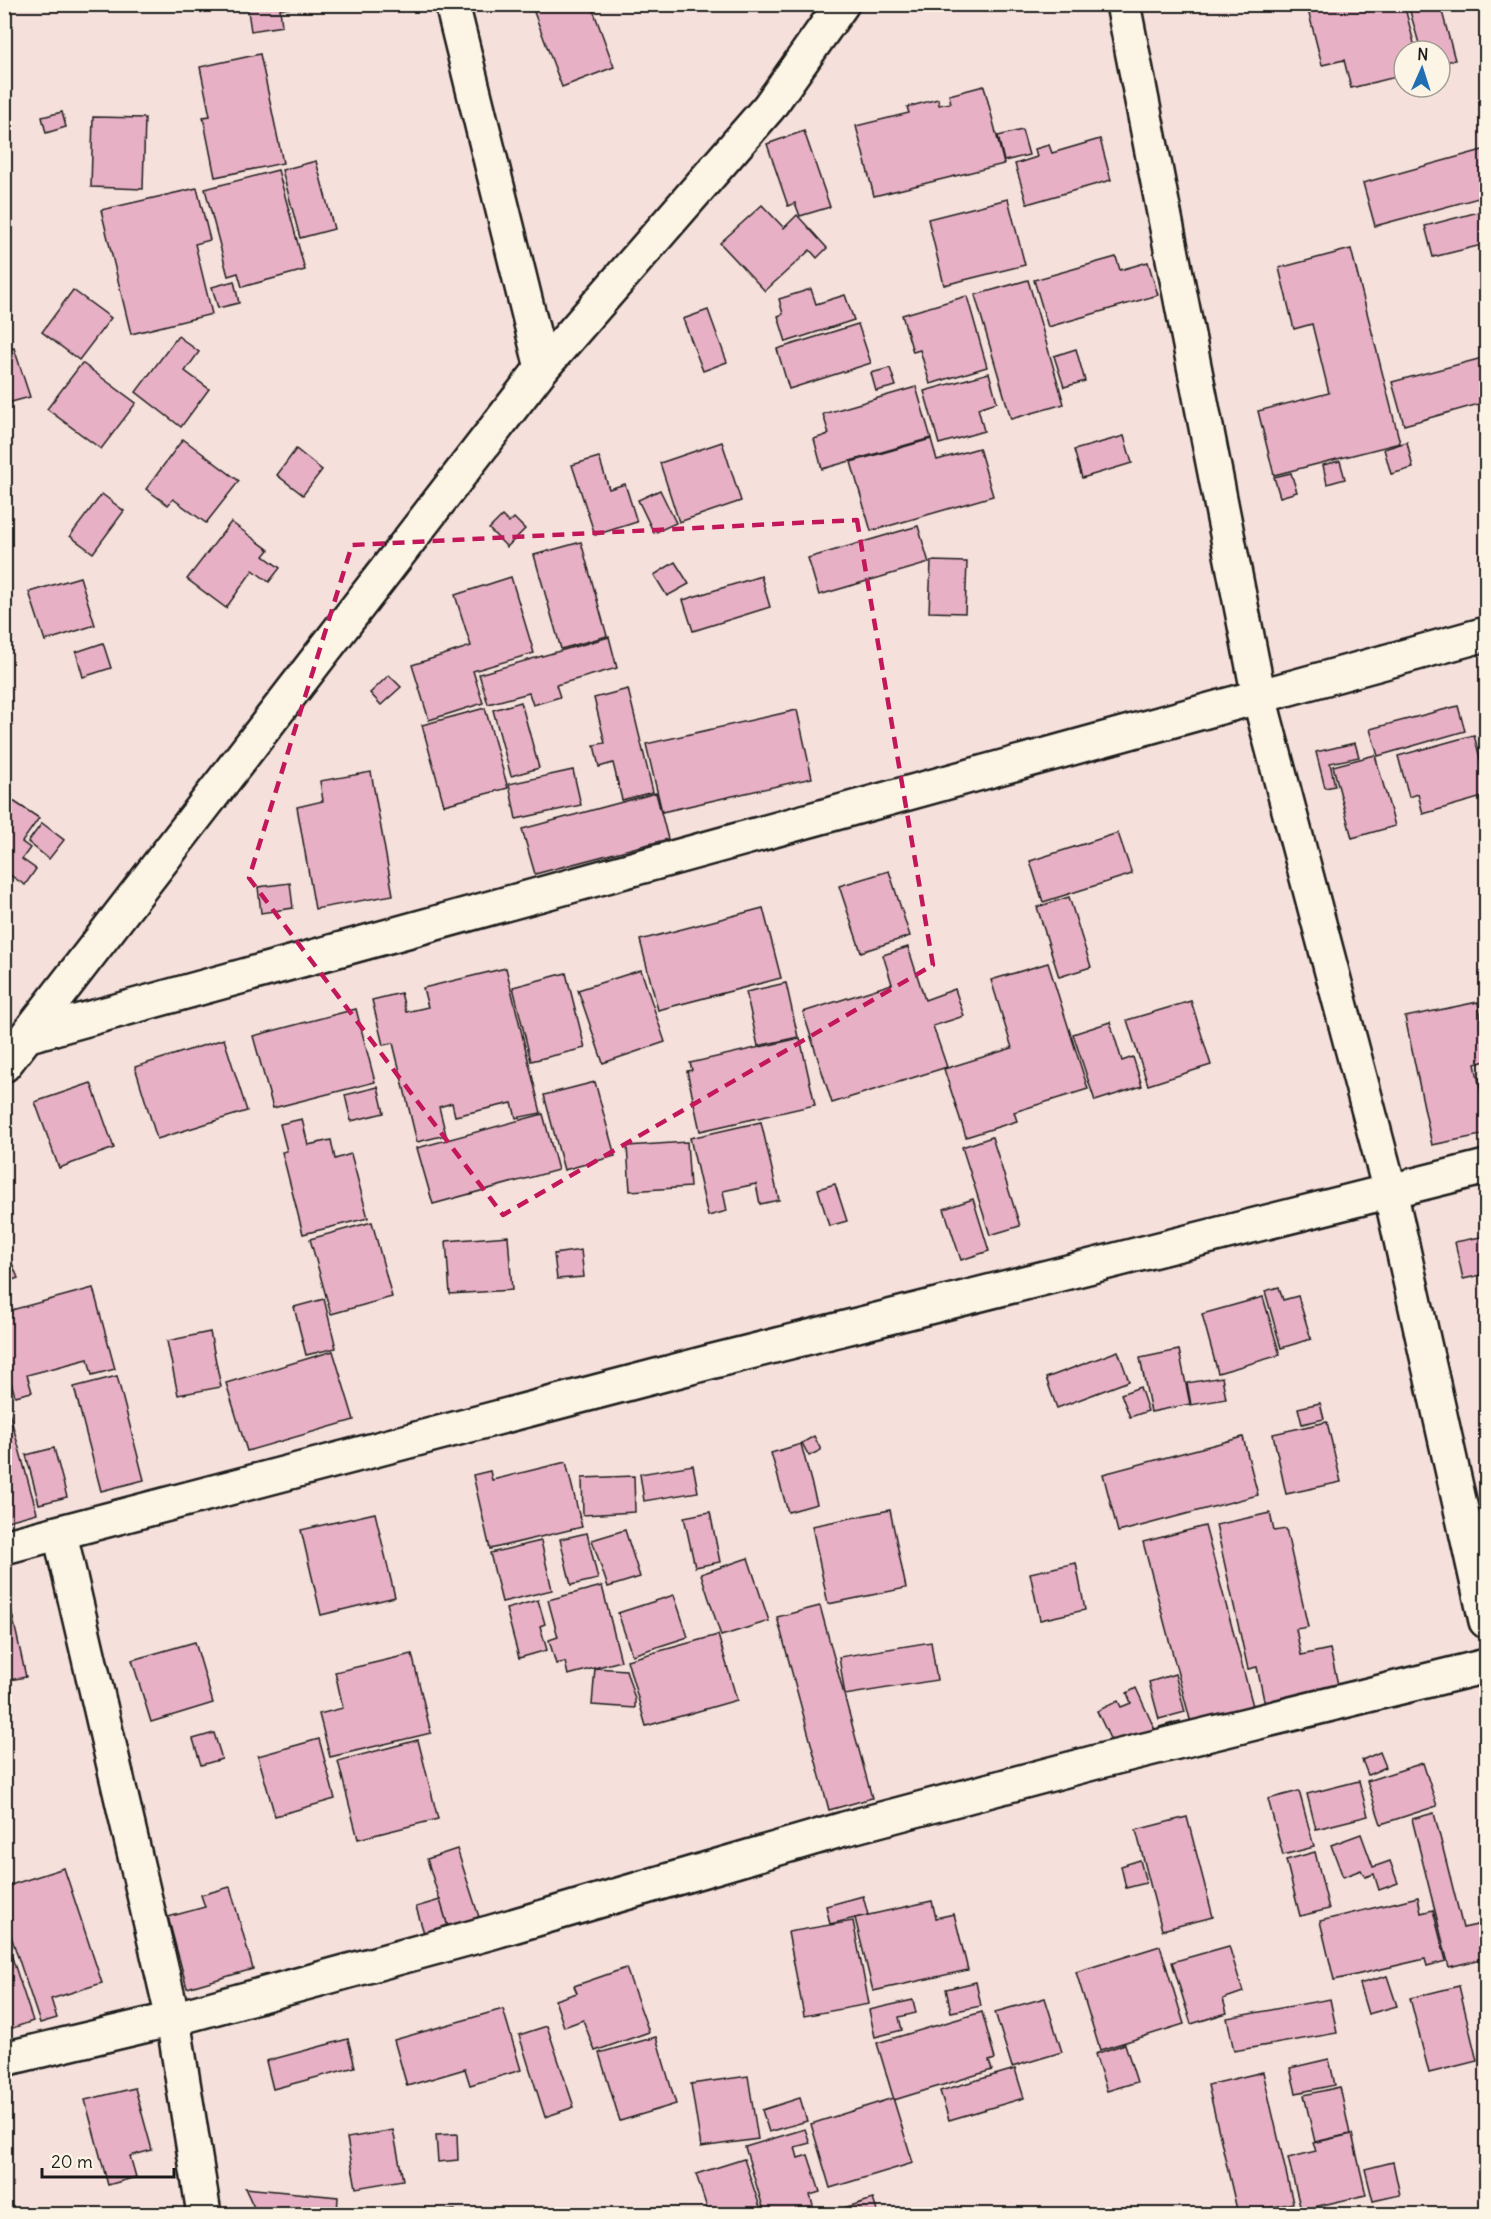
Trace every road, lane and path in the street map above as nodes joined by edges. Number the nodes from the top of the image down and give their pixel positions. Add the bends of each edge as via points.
1 (452, 4) edge
2 (843, 4) edge
3 (1123, 4) edge
4 (542, 368) junction
5 (1486, 634) edge
6 (1259, 697) junction
7 (29, 1035) junction
8 (4, 1065) edge
9 (1486, 1167) edge
10 (1390, 1191) junction
11 (60, 1534) junction
12 (4, 1547) edge
13 (1486, 1621) edge
14 (1486, 1666) edge
15 (173, 2019) junction
16 (4, 2059) edge
17 (204, 2214) edge

1 - 4 street
2 - 4 street via 769,107
3 - 6 street
4 - 7 street
5 - 6 street
6 - 7 street
6 - 10 street
7 - 8 street
9 - 10 street
10 - 11 street via 710,1362
10 - 13 street
11 - 12 street
11 - 15 street
14 - 15 street via 910,1811
15 - 16 street
15 - 17 street

